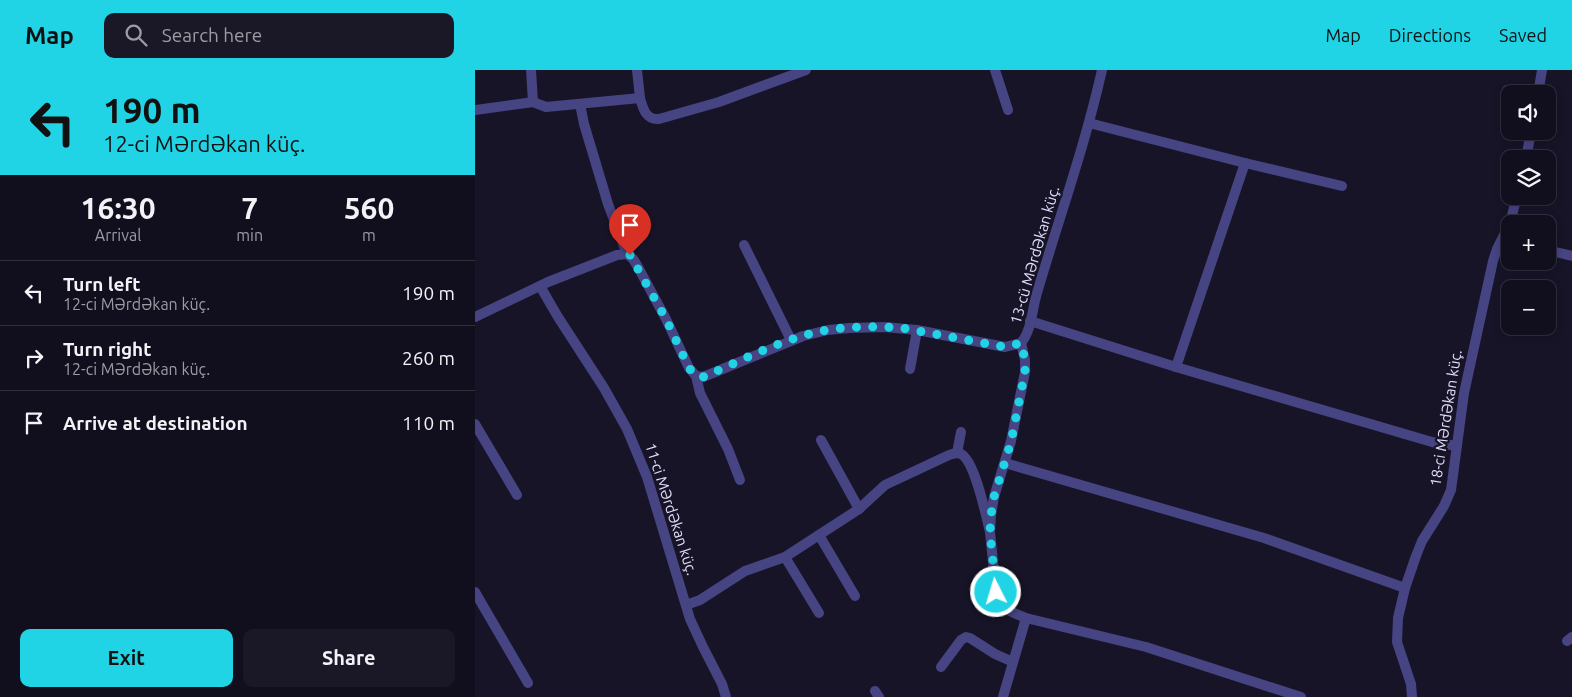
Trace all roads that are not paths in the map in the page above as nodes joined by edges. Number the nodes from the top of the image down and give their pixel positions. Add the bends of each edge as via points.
1 (531, 70) edge
2 (637, 70) edge
3 (806, 70) edge
4 (995, 70) edge
5 (1102, 70) edge
6 (1542, 70) edge
7 (1540, 85) edge
8 (640, 98) junction
9 (533, 102) junction
10 (579, 104) junction
11 (475, 110) edge
12 (1008, 110) dead end
13 (1089, 123) junction
14 (1245, 163) junction
15 (1342, 186) dead end
16 (1501, 243) edge
17 (744, 245) dead end
18 (1556, 252) edge
19 (627, 254) junction
20 (1572, 256) edge
21 (540, 286) junction
22 (475, 317) edge
23 (1030, 321) junction
24 (917, 330) junction
25 (791, 340) junction
26 (1021, 343) junction
27 (1176, 367) junction
28 (910, 369) dead end
29 (696, 376) junction
30 (475, 424) edge
31 (961, 432) dead end
32 (821, 440) dead end
33 (1457, 446) junction
34 (957, 453) junction
35 (1005, 463) junction
36 (740, 480) dead end
37 (997, 487) junction
38 (979, 488) junction
39 (517, 494) dead end
40 (859, 509) junction
41 (990, 532) junction
42 (819, 535) junction
43 (785, 557) junction
44 (1405, 588) junction
45 (475, 592) edge
46 (855, 596) dead end
47 (686, 606) junction
48 (819, 613) dead end
49 (1025, 618) junction
50 (1013, 662) junction
51 (941, 667) dead end
52 (528, 683) dead end
53 (726, 697) edge
54 (1003, 697) edge
55 (1301, 697) edge
56 (1412, 697) edge

1 - 9 street
2 - 8 street
3 - 8 street via 719,102 654,120 648,117
4 - 12 street
5 - 13 street, 13-cü Mərdəkan küç.
6 - 7 street
8 - 10 street
9 - 10 street via 546,107
9 - 11 street
10 - 19 street via 608,204
13 - 14 street
13 - 23 street, 13-cü Mərdəkan küç.
14 - 15 street
14 - 27 street
16 - 33 street, 18-ci Mərdəkan küç. via 1493,261 1474,344
17 - 25 street
18 - 20 street
19 - 21 street
19 - 29 street via 638,267
21 - 22 street
21 - 47 street, 11-ci Mərdəkan küç. via 627,429 647,477
23 - 26 street, 13-cü Mərdəkan küç.
23 - 27 street
24 - 25 street via 849,328 815,332
24 - 26 street via 1005,347
24 - 28 street
25 - 29 street via 703,377
26 - 35 street, 13-cü Mərdəkan küç. via 1025,372
27 - 33 street via 1432,442
29 - 36 street via 700,393
30 - 39 street
31 - 34 street
32 - 40 street
33 - 44 street, 18-ci Mərdəkan küç. via 1451,490 1423,541
34 - 38 street via 968,460
34 - 40 street via 885,485
35 - 37 street, 13-cü Mərdəkan küç.
35 - 44 street via 1263,538
37 - 38 street
37 - 41 street, 13-cü Mərdəkan küç.
38 - 41 street
40 - 42 street
41 - 49 street, 13-cü Mərdəkan küç. via 998,600 1002,607
42 - 43 street
42 - 46 street
43 - 47 street via 745,571
43 - 48 street
44 - 56 street, 18-ci Mərdəkan küç. via 1398,618 1397,642
45 - 52 street
47 - 53 street, 11-ci Mərdəkan küç.
49 - 50 street
49 - 55 street, 13-cü Mərdəkan küç. via 1146,647
50 - 51 street via 966,637
50 - 54 street

